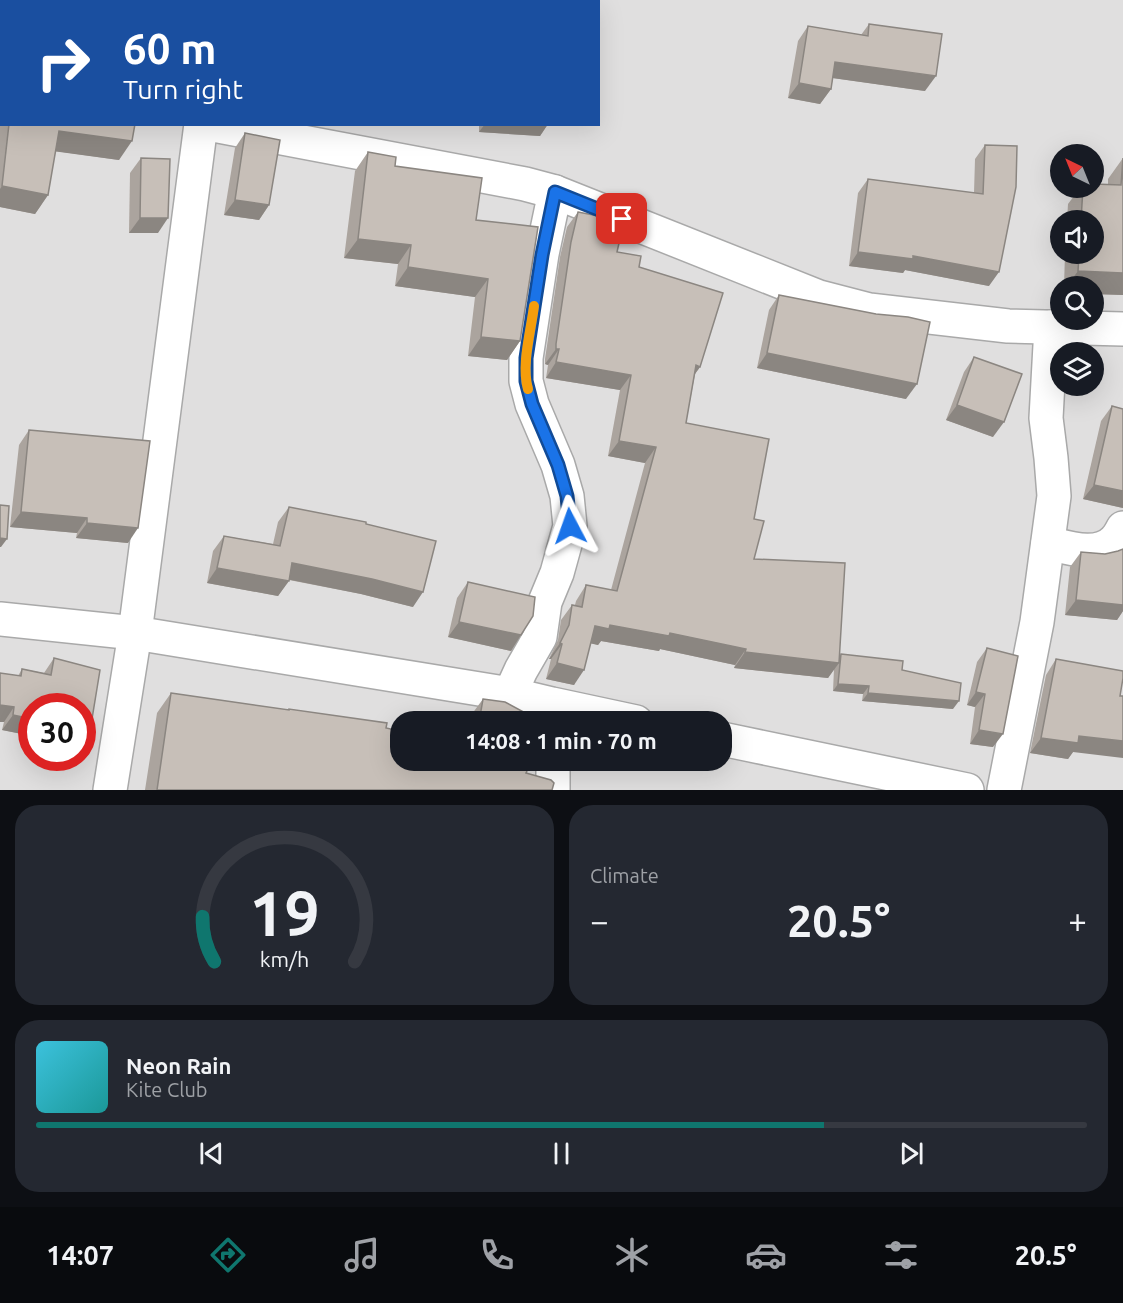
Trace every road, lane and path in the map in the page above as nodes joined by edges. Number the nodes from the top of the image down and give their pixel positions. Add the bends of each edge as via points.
1 (201, 126) edge
2 (219, 126) edge
3 (555, 192) junction
4 (1050, 327) edge
5 (1104, 328) edge
6 (1123, 329) edge
7 (1051, 330) edge
8 (1123, 528) edge
9 (1047, 543) junction
10 (0, 619) edge
11 (135, 633) junction
12 (510, 694) junction
13 (548, 711) edge
14 (732, 742) edge
15 (553, 771) edge
16 (847, 777) edge
17 (110, 790) edge
18 (553, 790) edge
19 (967, 790) edge
20 (1004, 790) edge

1 - 11 street
2 - 3 street
3 - 4 street via 819,297 869,310
3 - 12 street via 526,358 526,381 561,475 570,526 545,602 540,637
5 - 6 street
7 - 9 street via 1046,418 1054,496
8 - 9 street via 1115,540 1101,549
9 - 20 street via 1037,622
10 - 11 street
11 - 12 street
11 - 17 street
12 - 13 street
14 - 16 street
15 - 18 street
16 - 19 street

